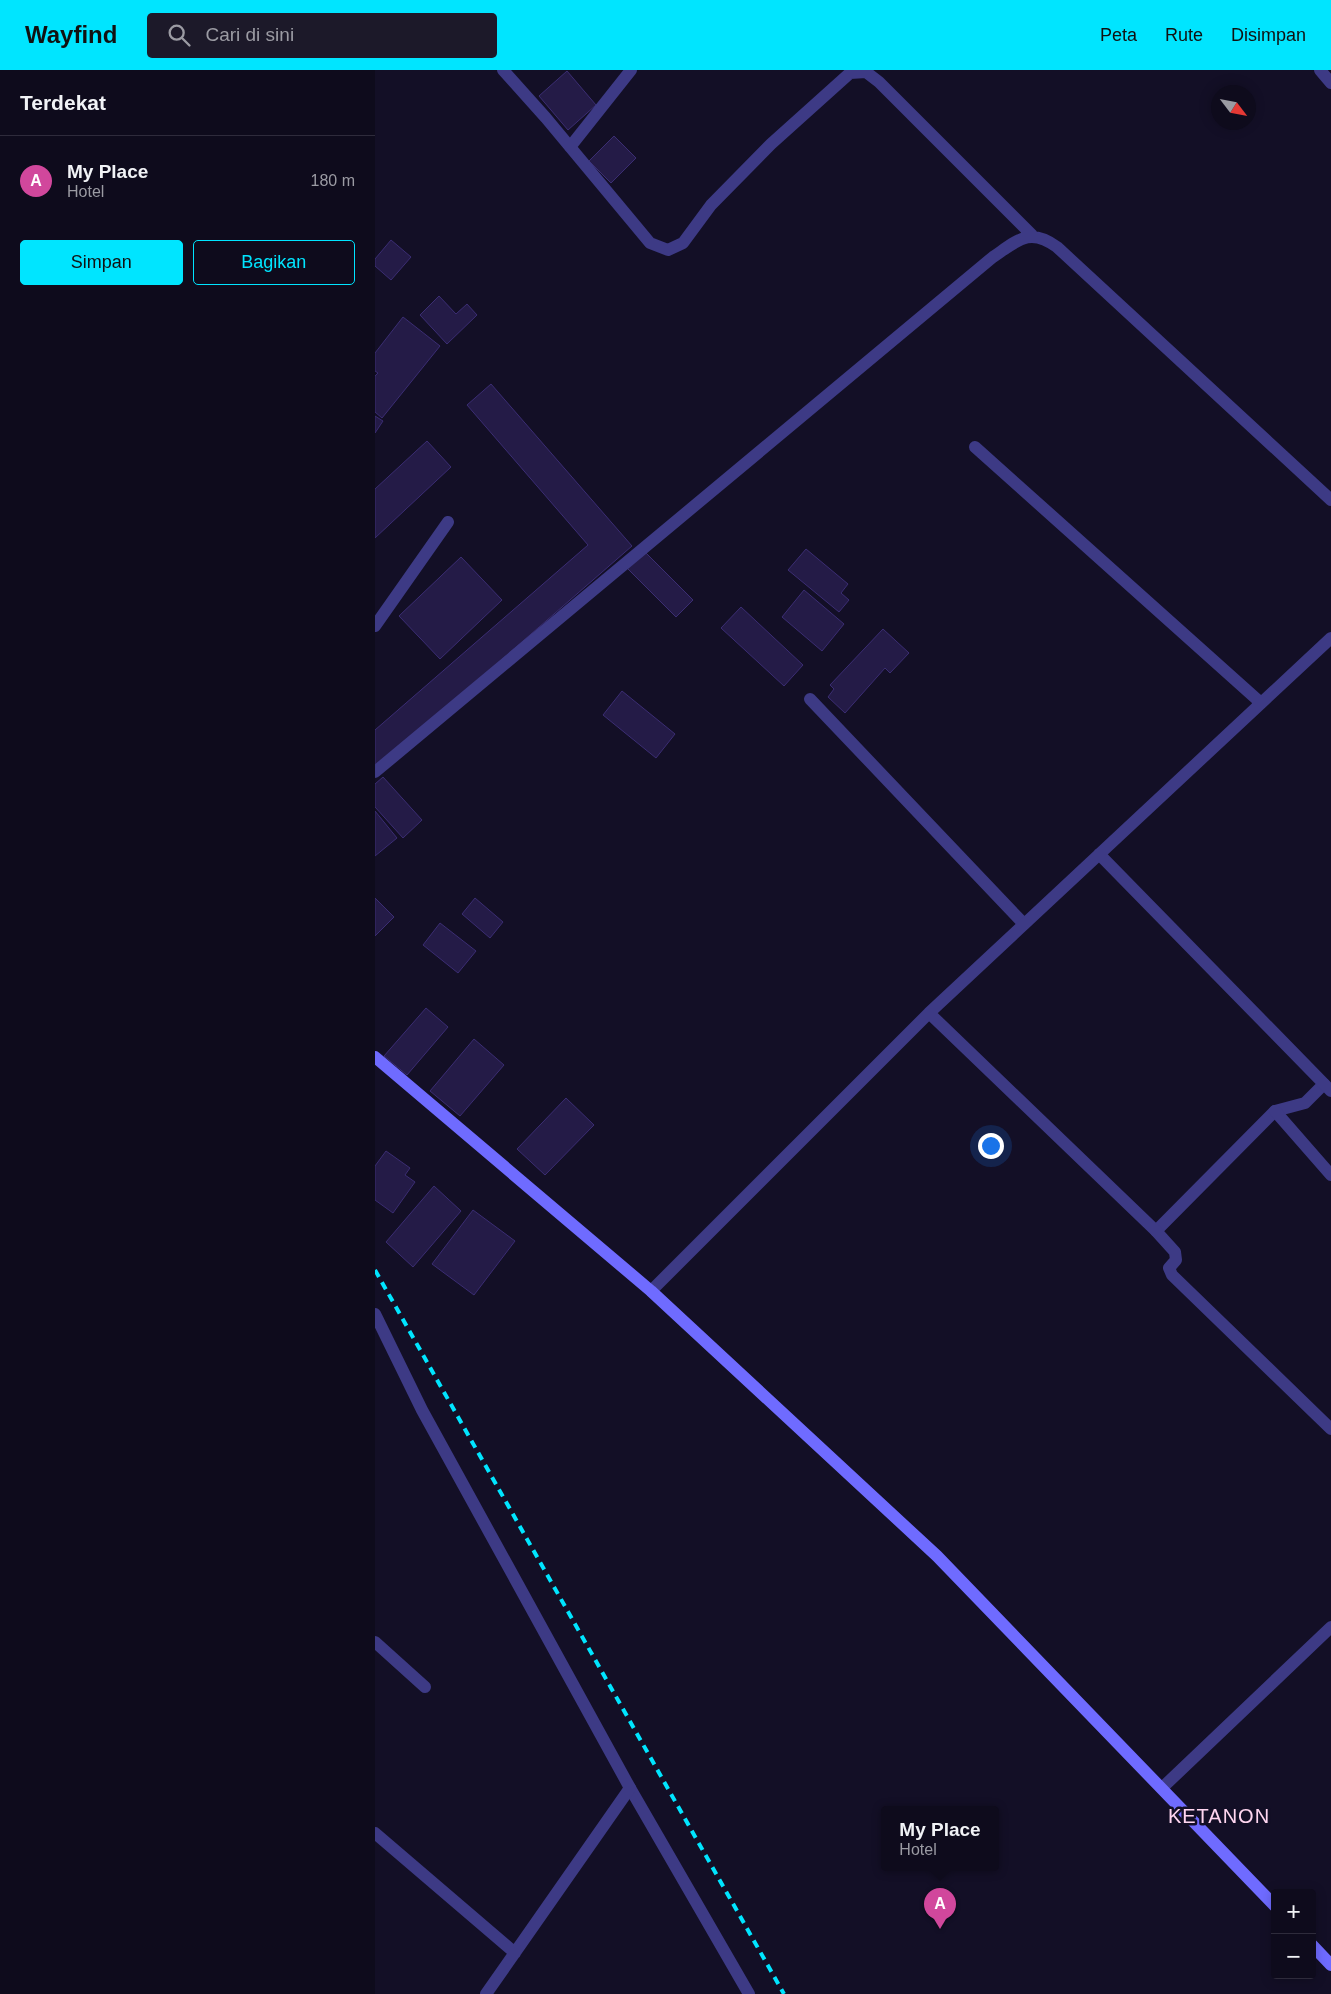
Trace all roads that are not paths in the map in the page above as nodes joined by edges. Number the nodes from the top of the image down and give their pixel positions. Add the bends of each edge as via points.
1 (503, 70) edge
2 (631, 70) edge
3 (1320, 70) edge
4 (1331, 83) edge
5 (570, 146) junction
6 (1032, 236) junction
7 (975, 448) dead end
8 (1331, 500) edge
9 (448, 522) dead end
10 (375, 626) edge
11 (1331, 638) edge
12 (810, 699) dead end
13 (1261, 703) junction
14 (375, 772) edge
15 (1099, 854) junction
16 (1024, 924) junction
17 (929, 1013) junction
18 (375, 1057) edge
19 (1327, 1088) edge
20 (1275, 1111) junction
21 (1331, 1175) edge
22 (1156, 1231) junction
23 (651, 1291) junction
24 (375, 1314) edge
25 (1331, 1429) edge
26 (1331, 1627) edge
27 (375, 1642) edge
28 (425, 1688) dead end
29 (630, 1788) junction
30 (1162, 1788) junction
31 (375, 1833) edge
32 (1271, 1902) edge
33 (1316, 1950) edge
34 (515, 1953) junction
35 (1331, 1965) edge
36 (486, 1994) edge
37 (749, 1994) edge

1 - 5 street
2 - 5 street
3 - 4 street
5 - 6 street via 650,243 667,250 683,243 711,205 771,144 850,73 866,72
6 - 8 street via 1047,239 1057,247
6 - 14 street via 1020,239 993,257
7 - 13 street
9 - 10 street
11 - 13 street
12 - 16 street
13 - 15 street
15 - 16 street
15 - 19 street
16 - 17 street
17 - 22 street
17 - 23 street
18 - 23 street
19 - 20 street via 1305,1103
20 - 21 street
20 - 22 street
22 - 25 street via 1175,1252 1176,1260 1169,1268 1172,1275
23 - 30 street via 937,1556
24 - 29 street via 422,1410
26 - 30 street
27 - 28 street
29 - 34 street
29 - 37 street
30 - 32 street
31 - 34 street
33 - 35 street
34 - 36 street

